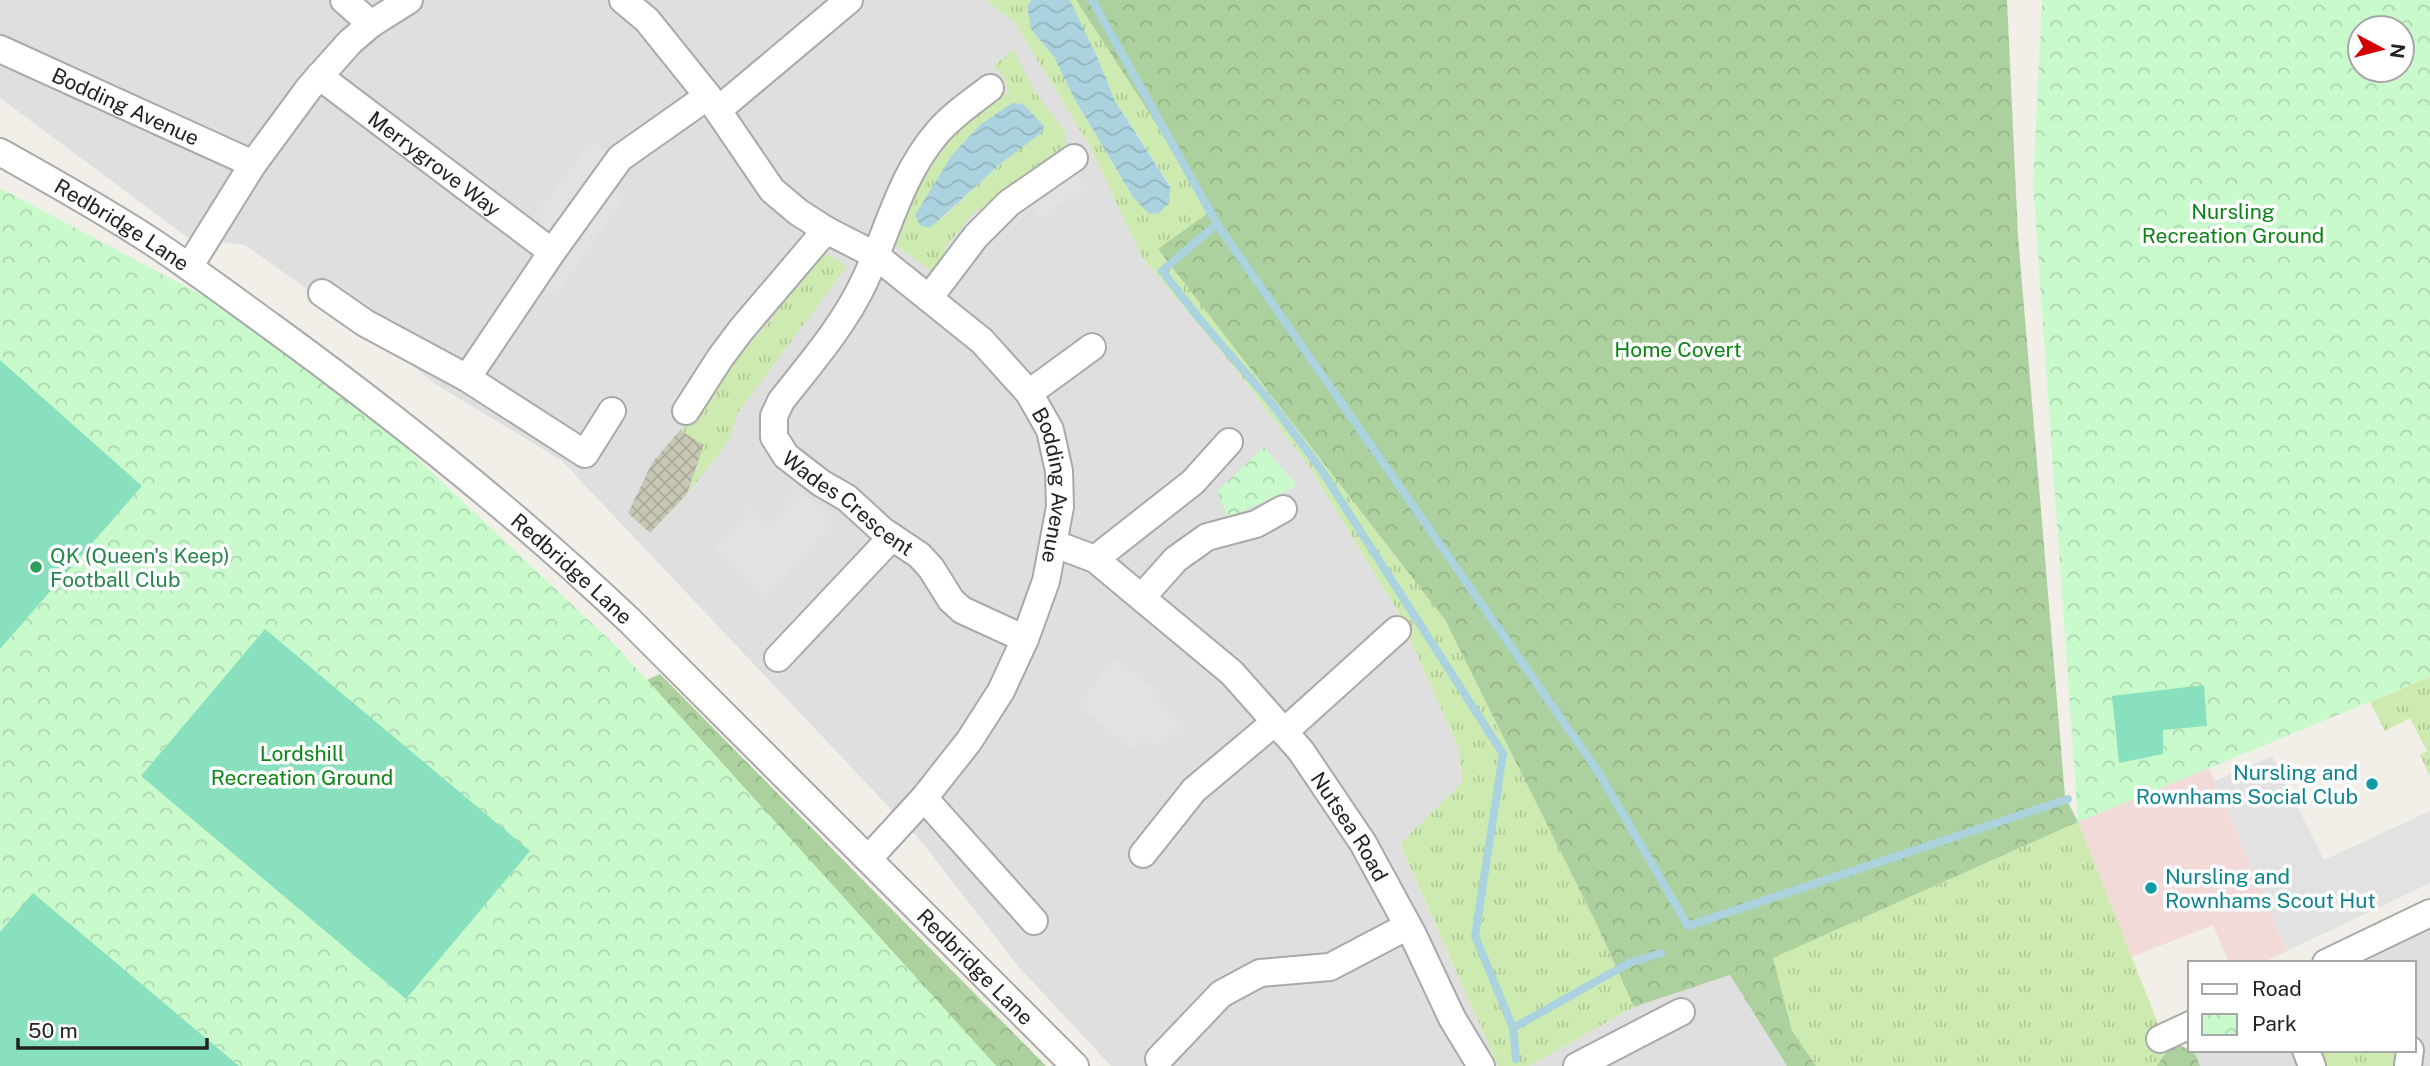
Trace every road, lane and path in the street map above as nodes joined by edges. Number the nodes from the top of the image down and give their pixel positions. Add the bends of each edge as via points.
1 (344, 0) edge
2 (409, 0) edge
3 (623, 0) edge
4 (849, 0) edge
5 (371, 24) junction
6 (0, 49) edge
7 (320, 76) junction
8 (990, 88) dead end
9 (713, 103) junction
10 (0, 152) edge
11 (1074, 158) dead end
12 (253, 164) junction
13 (826, 230) junction
14 (552, 251) junction
15 (875, 255) junction
16 (189, 267) junction
17 (322, 293) dead end
18 (929, 298) junction
19 (1092, 347) dead end
20 (467, 378) junction
21 (1029, 393) junction
22 (612, 411) dead end
23 (686, 411) dead end
24 (1229, 442) dead end
25 (1283, 509) dead end
26 (892, 537) junction
27 (1055, 544) junction
28 (1095, 559) junction
29 (1142, 597) junction
30 (1397, 630) dead end
31 (1025, 639) junction
32 (778, 658) dead end
33 (1279, 727) junction
34 (924, 798) junction
35 (1143, 854) dead end
36 (868, 859) junction
37 (2430, 913) edge
38 (1034, 921) dead end
39 (1408, 926) junction
40 (2336, 961) edge
41 (1681, 1012) dead end
42 (2188, 1026) edge
43 (2160, 1039) dead end
44 (1159, 1059) dead end
45 (1075, 1066) edge
46 (1481, 1066) edge
47 (1577, 1066) edge

1 - 5 street
2 - 5 street
3 - 9 street, Bodding Avenue via 647,20
4 - 9 street
5 - 7 street
6 - 12 street, Bodding Avenue
7 - 12 street
7 - 14 street, Merrygrove Way
8 - 15 street via 935,134 904,183
9 - 13 street, Bodding Avenue via 772,190
9 - 14 street via 620,158
10 - 16 street, Redbridge Lane
11 - 18 street via 1009,203 976,236
12 - 16 street
13 - 15 street, Bodding Avenue
13 - 23 street via 764,300
14 - 20 street
15 - 18 street, Bodding Avenue
15 - 26 street, Wades Crescent via 847,314 781,401 774,416 774,437 786,457 847,498
16 - 36 street, Redbridge Lane via 332,370 554,550
17 - 20 street via 365,323
18 - 21 street, Bodding Avenue via 982,341
19 - 21 street, Bodding Avenue
20 - 22 street via 585,454
21 - 27 street, Bodding Avenue via 1050,430 1059,471
24 - 28 street via 1193,482
25 - 29 street via 1256,524 1207,537 1176,559
26 - 31 street, Wades Crescent via 919,555 962,610
26 - 32 street
27 - 28 street, Nutsea Road
27 - 31 street, Bodding Avenue
28 - 29 street, Nutsea Road
29 - 33 street, Nutsea Road via 1232,673
30 - 33 street
31 - 34 street, Bodding Avenue via 969,741
33 - 35 street via 1194,790
33 - 39 street, Nutsea Road via 1301,751 1363,843
34 - 36 street, Bodding Avenue
34 - 38 street
36 - 45 street, Redbridge Lane
37 - 40 street
39 - 44 street via 1330,967 1260,973 1222,994
39 - 46 street, Nutsea Road via 1452,1018
41 - 47 street
42 - 43 street

